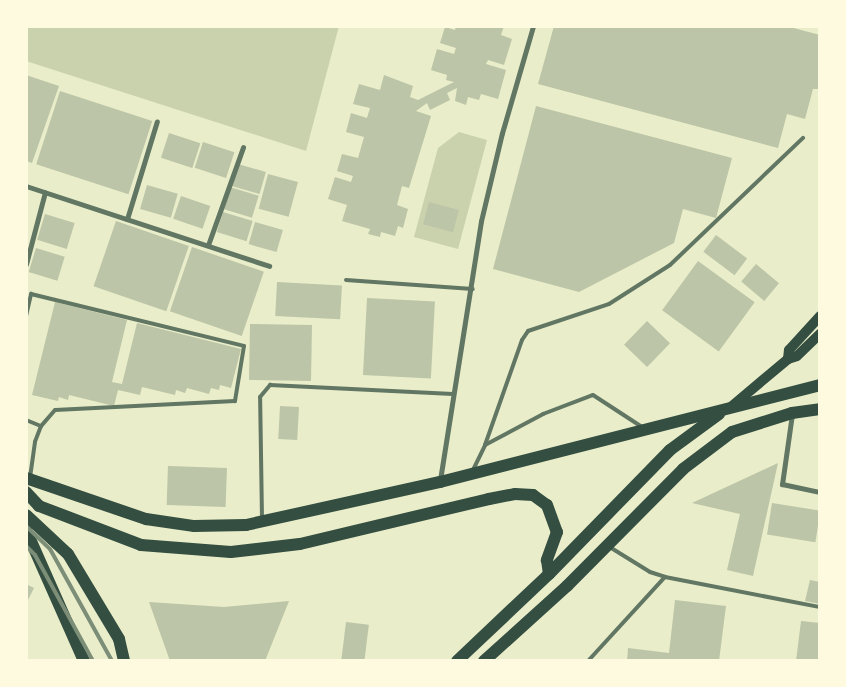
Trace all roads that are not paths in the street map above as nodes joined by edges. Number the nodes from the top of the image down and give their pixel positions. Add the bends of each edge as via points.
1 (533, 26) edge
2 (157, 121) dead end
3 (803, 138) dead end
4 (243, 146) dead end
5 (26, 186) edge
6 (45, 192) junction
7 (126, 219) junction
8 (208, 245) junction
9 (26, 264) edge
10 (270, 266) dead end
11 (346, 280) dead end
12 (473, 290) junction
13 (26, 316) edge
14 (820, 316) edge
15 (820, 334) edge
16 (792, 358) junction
17 (820, 385) edge
18 (453, 394) junction
19 (732, 406) junction
20 (820, 409) edge
21 (792, 413) junction
22 (26, 420) edge
23 (41, 426) junction
24 (648, 430) junction
25 (486, 445) junction
26 (471, 474) junction
27 (28, 478) edge
28 (440, 482) junction
29 (26, 492) edge
30 (820, 492) edge
31 (26, 516) edge
32 (262, 522) junction
33 (26, 530) edge
34 (607, 545) junction
35 (549, 574) junction
36 (665, 577) junction
37 (820, 607) edge
38 (84, 661) edge
39 (124, 661) edge
40 (457, 661) edge
41 (484, 661) edge
42 (588, 661) edge

1 - 12 street via 481,221
2 - 7 street
3 - 25 lane via 670,266 609,304 528,332 522,340
4 - 8 street
5 - 6 street
6 - 7 street
6 - 9 street
7 - 8 street
8 - 10 street
11 - 12 lane
12 - 18 street
13 - 23 lane via 31,294 244,346 234,401 55,410
14 - 16 main road via 789,350
15 - 16 main road
16 - 19 main road
17 - 19 main road
18 - 28 street
18 - 32 lane via 332,386 275,385 266,388 260,397
19 - 24 main road
19 - 35 main road via 693,430 670,450
20 - 21 main road
21 - 30 street via 782,484
21 - 34 main road via 732,432 683,469
22 - 23 lane
23 - 27 lane
24 - 25 lane via 592,395 543,414
24 - 26 main road
25 - 26 lane
26 - 28 main road
27 - 32 main road via 146,519 194,526
28 - 32 main road
29 - 35 main road via 40,506 141,545 231,552 300,544 515,494 533,496 547,505 557,532 547,560
31 - 39 main road via 68,554 119,639
33 - 38 main road
34 - 36 lane via 650,572
34 - 41 main road
35 - 40 main road
36 - 37 lane
36 - 42 lane

